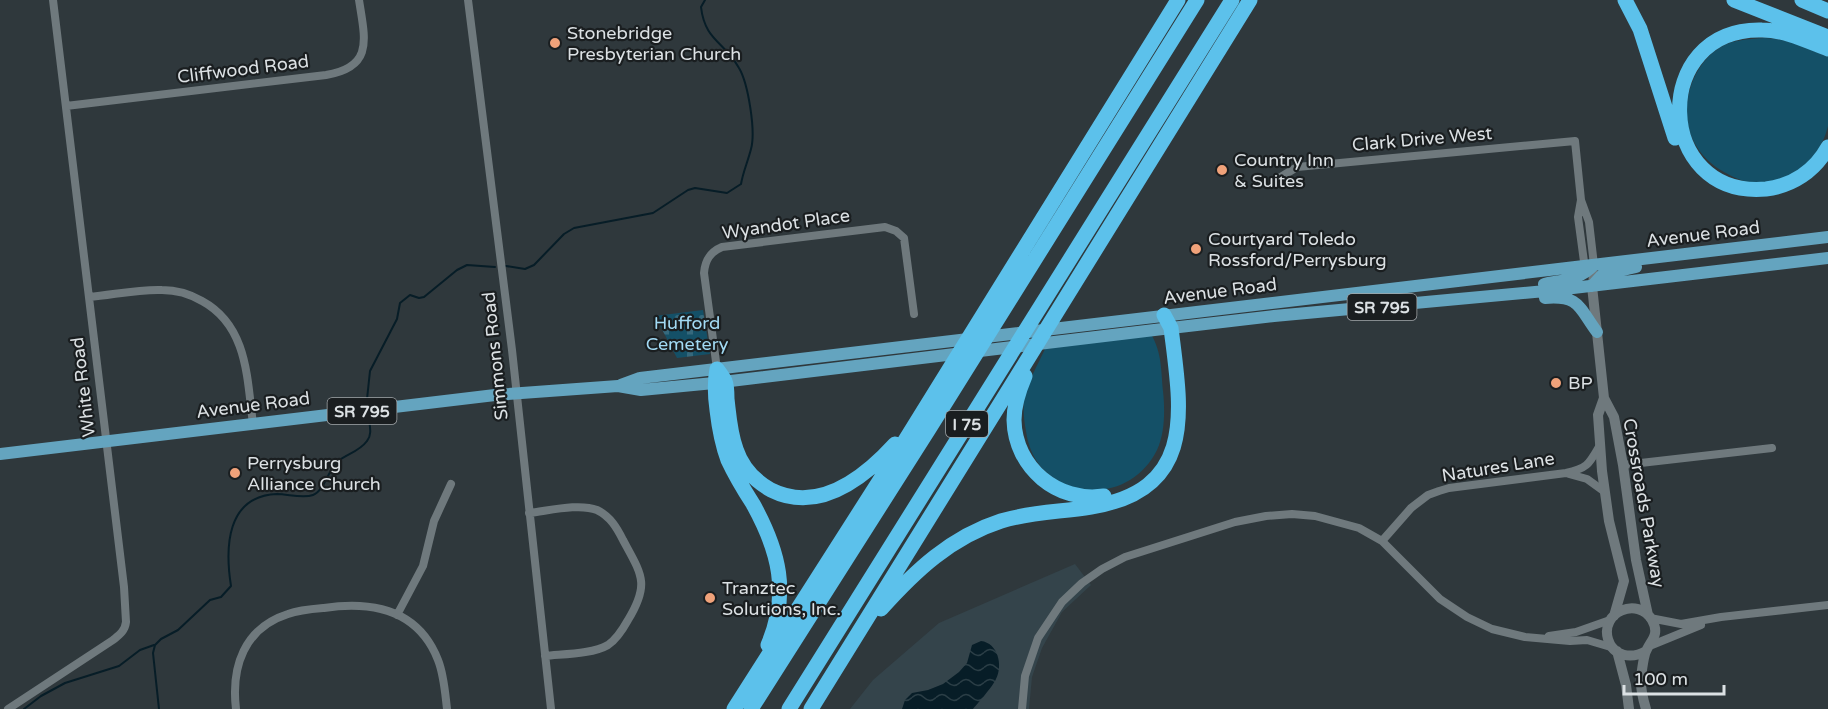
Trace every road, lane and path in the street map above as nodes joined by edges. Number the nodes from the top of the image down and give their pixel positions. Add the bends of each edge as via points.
1 (53, 0) edge
2 (359, 0) edge
3 (468, 0) edge
4 (1178, 0) edge
5 (1197, 0) edge
6 (1232, 0) edge
7 (1250, 0) edge
8 (1625, 0) edge
9 (1734, 0) edge
10 (1802, 0) edge
11 (1828, 11) edge
12 (1828, 37) edge
13 (1828, 49) edge
14 (66, 106) junction
15 (1828, 147) edge
16 (1828, 165) edge
17 (1276, 180) dead end
18 (1828, 237) edge
19 (1695, 254) junction
20 (1828, 258) edge
21 (1588, 268) junction
22 (1592, 286) junction
23 (89, 297) junction
24 (1466, 300) junction
25 (1064, 302) junction
26 (914, 314) dead end
27 (1166, 324) junction
28 (1597, 332) junction
29 (719, 378) junction
30 (516, 394) junction
31 (1604, 398) junction
32 (920, 414) junction
33 (253, 424) junction
34 (106, 441) junction
35 (1600, 445) junction
36 (1772, 448) dead end
37 (0, 454) edge
38 (1623, 465) junction
39 (1566, 473) junction
40 (451, 484) dead end
41 (1605, 492) junction
42 (529, 513) junction
43 (1382, 541) junction
44 (1828, 605) edge
45 (398, 615) junction
46 (1649, 616) junction
47 (1721, 617) junction
48 (1612, 618) junction
49 (1525, 638) junction
50 (848, 648) junction
51 (1649, 648) junction
52 (1615, 650) junction
53 (545, 656) junction
54 (8, 709) edge
55 (236, 709) edge
56 (447, 709) edge
57 (551, 709) edge
58 (733, 709) edge
59 (751, 709) edge
60 (789, 709) edge
61 (811, 709) edge
62 (1022, 709) edge
63 (1629, 709) edge
64 (1646, 709) edge

1 - 14 street, White Road
2 - 14 street, Cliffwood Road via 363,49 360,59 346,70
3 - 30 street, Simmons Road
4 - 32 highway
5 - 59 highway, I 75
6 - 60 highway, I 75
7 - 25 highway
8 - 16 highway via 1640,29 1680,151 1696,173 1733,194 1753,198 1797,189
9 - 12 highway
10 - 11 highway
13 - 15 highway via 1772,31 1726,36 1701,54 1689,70 1681,89 1678,117 1683,139 1694,158 1717,178 1747,189 1779,187 1799,178
14 - 23 street, White Road
17 - 21 street, Clark Drive West via 1297,167 1575,141 1581,201 1588,215
18 - 19 main road, Avenue Road / SR 795
19 - 21 main road, Avenue Road / SR 795
19 - 22 main road via 1602,275
20 - 22 main road, Avenue Road / SR 795
21 - 22 street
21 - 24 main road via 1578,277
21 - 27 main road, Avenue Road / SR 795
22 - 24 main road, Avenue Road / SR 795
22 - 28 street, Crossroads Parkway
23 - 33 street via 161,290 184,293 213,308 231,326 240,345
23 - 34 street, White Road
24 - 27 main road, Avenue Road / SR 795
24 - 28 main road via 1569,299 1580,306
25 - 27 highway via 1021,384 1014,419 1020,449 1030,466 1053,487 1071,495 1102,497 1129,489 1153,470 1163,453 1171,413
25 - 50 highway
26 - 29 street, Wyandot Place via 904,238 892,228 722,247 712,252 705,265
27 - 29 main road, Avenue Road / SR 795 via 932,357
27 - 29 main road, Avenue Road / SR 795 via 1068,327 939,342
27 - 50 highway via 1179,411 1178,432 1168,461 1156,477 1140,490 1112,503 1020,516 963,537 914,573
28 - 31 street, Crossroads Parkway
29 - 30 main road, Avenue Road / SR 795 via 640,378 618,386
29 - 32 highway via 741,460 760,483 788,496 817,497 846,486 885,455
29 - 58 highway via 717,414 724,448 770,538 780,583 778,613 769,642
30 - 33 main road, Avenue Road / SR 795
30 - 42 street, Simmons Road
31 - 35 street, Crossroads Parkway via 1598,415
31 - 38 street, Crossroads Parkway via 1614,417
32 - 58 highway
33 - 34 main road, Avenue Road / SR 795
34 - 37 main road, Avenue Road / SR 795
34 - 54 street, White Road via 127,612 125,627 113,640
35 - 39 street, Natures Lane via 1581,470
35 - 41 street, Crossroads Parkway
36 - 38 street
38 - 46 street, Crossroads Parkway via 1636,560
39 - 41 street, Natures Lane via 1587,479
39 - 43 street, Natures Lane via 1449,488 1428,495
40 - 45 street via 434,521 423,566
41 - 48 street, Crossroads Parkway via 1624,581
42 - 53 street, Simmons Road
42 - 53 street via 585,507 601,512 618,531 642,581 636,606 611,643 597,650
43 - 49 street via 1440,599 1492,629
43 - 62 street via 1338,521 1275,515 1235,522 1125,557 1082,583 1049,619 1025,676
44 - 47 street
45 - 55 street via 361,604 279,617 254,636 242,653 236,672
45 - 56 street via 416,628 434,652 442,671
46 - 47 street via 1681,624
46 - 48 street via 1633,608
46 - 51 street via 1655,638
47 - 51 street
48 - 49 street via 1576,632
48 - 52 street via 1607,632
49 - 52 street via 1587,640
50 - 61 highway
51 - 52 street via 1630,656
51 - 64 street via 1641,679
52 - 63 street
53 - 57 street, Simmons Road

